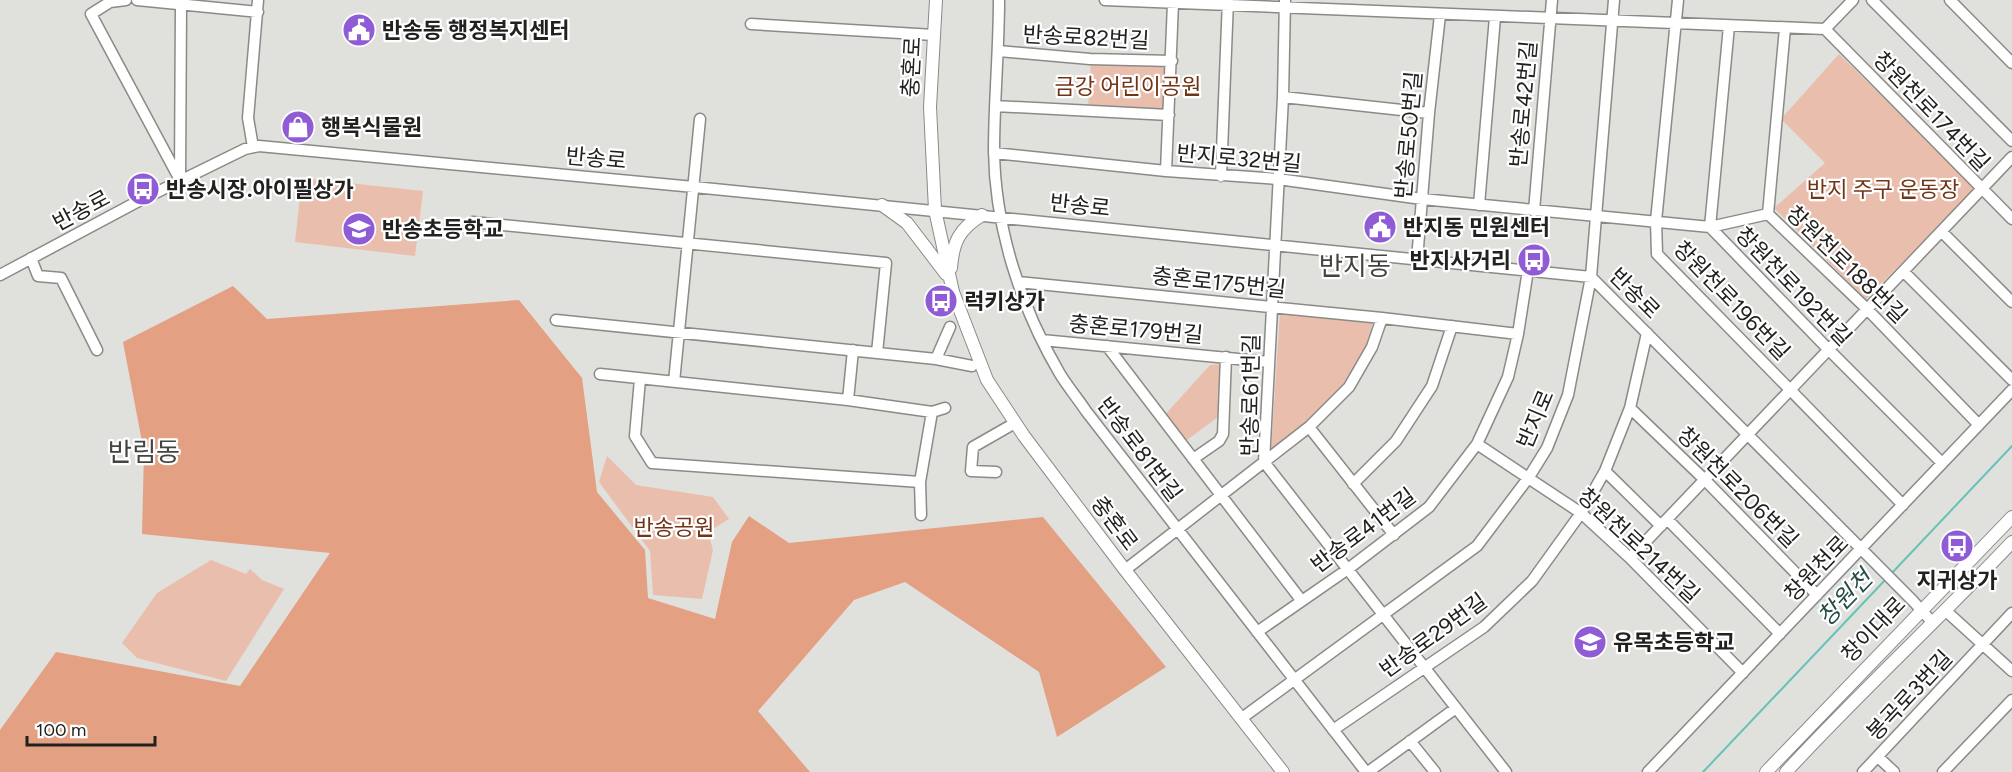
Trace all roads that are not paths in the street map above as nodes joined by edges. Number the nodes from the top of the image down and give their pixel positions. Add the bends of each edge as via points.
1 (126, 0) edge
2 (137, 0) edge
3 (258, 0) edge
4 (936, 0) edge
5 (999, 0) edge
6 (1105, 0) edge
7 (1552, 0) edge
8 (1614, 0) edge
9 (1678, 0) edge
10 (1853, 0) edge
11 (1872, 0) edge
12 (1950, 0) edge
13 (1228, 2) edge
14 (1173, 3) junction
15 (181, 4) junction
16 (1285, 4) edge
17 (1341, 5) edge
18 (258, 12) junction
19 (1440, 15) junction
20 (1495, 17) junction
21 (1550, 19) junction
22 (1612, 21) junction
23 (1676, 23) junction
24 (751, 24) dead end
25 (1729, 26) junction
26 (1785, 28) junction
27 (1825, 29) junction
28 (934, 35) junction
29 (999, 51) junction
30 (1172, 61) junction
31 (2012, 63) edge
32 (1282, 97) junction
33 (995, 106) junction
34 (1429, 113) junction
35 (1169, 114) junction
36 (700, 120) dead end
37 (2012, 141) edge
38 (253, 147) junction
39 (994, 153) junction
40 (2012, 157) edge
41 (1166, 171) junction
42 (1221, 176) junction
43 (1278, 179) junction
44 (180, 180) junction
45 (694, 187) junction
46 (1982, 189) junction
47 (1422, 199) junction
48 (882, 205) junction
49 (1479, 205) junction
50 (935, 210) junction
51 (1534, 211) junction
52 (1768, 214) junction
53 (982, 215) junction
54 (1000, 217) junction
55 (1596, 217) junction
56 (2012, 219) edge
57 (1656, 221) junction
58 (473, 222) dead end
59 (1710, 227) junction
60 (1942, 232) junction
61 (688, 243) junction
62 (1275, 244) junction
63 (31, 258) junction
64 (1417, 260) junction
65 (1528, 270) junction
66 (1904, 272) junction
67 (0, 275) edge
68 (1591, 277) junction
69 (950, 278) junction
70 (1018, 282) junction
71 (2012, 302) edge
72 (1272, 306) junction
73 (1867, 309) junction
74 (1382, 318) junction
75 (556, 320) dead end
76 (1452, 326) junction
77 (950, 327) dead end
78 (679, 332) junction
79 (1647, 333) junction
80 (1518, 334) junction
81 (1042, 340) junction
82 (1107, 346) junction
83 (97, 350) dead end
84 (854, 350) junction
85 (1829, 350) junction
86 (877, 353) junction
87 (1226, 357) junction
88 (936, 358) junction
89 (1269, 362) junction
90 (972, 366) dead end
91 (600, 375) dead end
92 (640, 379) junction
93 (2012, 380) edge
94 (674, 382) junction
95 (1791, 389) junction
96 (2012, 390) edge
97 (848, 400) junction
98 (945, 408) dead end
99 (1630, 408) junction
100 (932, 412) junction
101 (1015, 423) junction
102 (1979, 425) junction
103 (1310, 427) junction
104 (1748, 434) junction
105 (1477, 444) junction
106 (1193, 459) junction
107 (1264, 462) junction
108 (1942, 463) junction
109 (1605, 471) junction
110 (996, 472) dead end
111 (1529, 477) junction
112 (1705, 480) junction
113 (920, 482) junction
114 (1353, 484) junction
115 (1221, 496) junction
116 (1903, 505) junction
117 (1581, 513) junction
118 (921, 514) dead end
119 (2012, 517) edge
120 (1664, 523) junction
121 (1178, 530) junction
122 (1394, 535) junction
123 (2012, 542) edge
124 (1865, 552) junction
125 (1630, 558) junction
126 (1348, 569) junction
127 (1125, 570) junction
128 (1817, 595) junction
129 (1301, 600) junction
130 (1917, 605) junction
131 (1946, 611) junction
132 (2012, 613) edge
133 (1383, 615) junction
134 (1933, 623) junction
135 (1257, 632) junction
136 (1780, 634) junction
137 (1983, 643) junction
138 (1425, 668) junction
139 (2012, 671) edge
140 (1743, 673) junction
141 (1294, 680) junction
142 (2012, 700) edge
143 (1456, 708) junction
144 (1242, 718) junction
145 (1333, 730) junction
146 (1410, 741) junction
147 (1878, 757) junction
148 (1283, 772) edge
149 (1367, 772) edge
150 (1436, 772) edge
151 (1506, 772) edge
152 (1648, 772) edge
153 (1766, 772) edge
154 (1786, 772) edge
155 (1863, 772) edge
156 (1894, 772) edge
157 (1943, 772) edge

1 - 44 street via 110,2 91,14
2 - 15 street
3 - 18 street
4 - 28 main road, 충혼로
5 - 29 street, 반송로82번길
6 - 14 street
7 - 21 street, 반송로42번길
8 - 22 street, 반지로
9 - 23 street, 창원천로196번길
10 - 27 street
11 - 37 street
12 - 31 street
13 - 14 street
13 - 16 street
13 - 42 street
14 - 30 street
15 - 18 street
15 - 44 street
16 - 17 street
16 - 32 street, 반송로61번길
17 - 19 street
18 - 38 street via 248,118
19 - 20 street
19 - 34 street, 반송로50번길
20 - 21 street
20 - 49 street
21 - 22 street
21 - 51 street, 반송로42번길
22 - 23 street
22 - 55 street, 반지로
23 - 25 street
23 - 57 street, 창원천로196번길
24 - 28 street
25 - 26 street
25 - 59 street, 창원천로192번길
26 - 27 street
26 - 52 street, 창원천로188번길
27 - 46 street, 창원천로174번길
28 - 50 main road, 충혼로 via 930,107
29 - 30 street, 반송로82번길
29 - 33 street, 반송로82번길
30 - 35 street
32 - 34 street
32 - 43 street, 반송로61번길
33 - 35 street
33 - 39 street, 반송로82번길
34 - 47 street, 반송로50번길
35 - 41 street
36 - 45 street
38 - 44 street, 반송로
38 - 45 street, 반송로
39 - 41 street, 반지로32번길
39 - 54 street, 반송로82번길
40 - 46 street
41 - 42 street, 반지로32번길
42 - 43 street, 반지로32번길
43 - 47 street, 반지로32번길
43 - 62 street, 반송로61번길
44 - 63 street, 반송로
45 - 48 street, 반송로
45 - 61 street
46 - 56 street, 창원천로174번길
46 - 60 street
47 - 49 street, 반지로32번길
47 - 64 street, 반송로50번길
48 - 50 street, 반송로
48 - 69 main road, 충혼로 via 906,223
49 - 51 street, 반지로32번길
50 - 53 street, 반송로
50 - 69 main road, 충혼로
51 - 55 street, 반지로32번길
52 - 59 street, 반지로32번길
52 - 73 street, 창원천로188번길
53 - 54 street, 반송로
53 - 69 main road, 충혼로 via 965,228 954,244
54 - 62 street, 반송로
54 - 70 street, 반송로81번길
55 - 57 street, 반지로32번길
55 - 68 street, 반지로
57 - 59 street, 반지로32번길
57 - 95 street, 창원천로196번길 via 1657,254
58 - 61 street
59 - 85 street, 창원천로192번길
60 - 66 street
60 - 71 street
61 - 78 street
61 - 86 street via 886,263
62 - 64 street, 반송로
62 - 72 street, 반송로61번길
63 - 67 street, 반송로
63 - 83 street via 38,276 61,278
64 - 65 street, 반송로
65 - 68 street, 반송로
65 - 80 street, 반송로41번길
66 - 73 street
66 - 93 street
68 - 79 street, 반송로
68 - 111 street, 반지로 via 1568,395 1547,448
69 - 101 main road, 충혼로 via 987,380
70 - 72 street, 충혼로175번길
70 - 81 street, 반송로81번길
72 - 74 street, 충혼로175번길
72 - 89 street, 반송로61번길
73 - 85 street
73 - 102 street, 창원천로188번길
74 - 76 street, 충혼로175번길
74 - 103 street via 1372,347 1349,387
75 - 78 street
76 - 80 street, 충혼로175번길
76 - 114 street via 1432,386 1396,441
77 - 88 street
78 - 84 street
78 - 94 street
79 - 99 street, 반송로29번길
79 - 104 street, 반송로
80 - 105 street, 반송로41번길 via 1508,377
81 - 82 street, 충혼로179번길
81 - 121 street, 반송로81번길 via 1060,375
82 - 87 street, 충혼로179번길
82 - 106 street
84 - 86 street
84 - 97 street
85 - 95 street
85 - 108 street, 창원천로192번길
86 - 88 street
87 - 89 street, 충혼로179번길
87 - 106 street, 충혼로179번길 via 1223,434
88 - 90 street
89 - 107 street, 반송로61번길
91 - 92 street
92 - 94 street
92 - 113 street via 634,436 652,463
94 - 97 street
95 - 104 street
95 - 116 street, 창원천로196번길
96 - 102 street, 창원천로
97 - 100 street
98 - 100 street
99 - 109 street, 반송로29번길
99 - 112 street, 창원천로206번길
100 - 113 street
101 - 110 street via 973,447 971,471
101 - 127 main road, 충혼로
102 - 108 street, 창원천로
103 - 107 street
103 - 114 street
104 - 112 street
104 - 124 street, 반송로
105 - 111 street, 창원천로214번길
105 - 122 street, 반송로41번길 via 1429,507
106 - 115 street
107 - 115 street
107 - 126 street, 반송로61번길
108 - 116 street, 창원천로
109 - 117 street, 반송로29번길
109 - 120 street
111 - 117 street, 창원천로214번길
111 - 133 street, 반지로 via 1477,546
112 - 120 street
112 - 128 street, 창원천로206번길
113 - 118 street
114 - 122 street
115 - 121 street
115 - 129 street
116 - 124 street, 창원천로
117 - 125 street, 창원천로214번길
117 - 138 street, 반송로29번길 via 1532,581 1484,627
119 - 130 main road, 창이대로
120 - 125 street
120 - 136 street
121 - 127 street
121 - 135 street, 반송로81번길
122 - 126 street, 반송로41번길
123 - 131 main road, 창이대로
124 - 128 street, 창원천로
124 - 130 street, 반송로
125 - 140 street, 창원천로214번길
126 - 129 street, 반송로41번길
126 - 133 street, 반송로61번길
127 - 144 main road, 충혼로
128 - 136 street, 창원천로
129 - 135 street, 반송로41번길
130 - 134 street
130 - 153 main road, 창이대로
131 - 134 main road, 창이대로
131 - 137 street
132 - 137 street, 봉곡로3번길
133 - 138 street, 반송로61번길
133 - 141 street, 반지로
134 - 154 main road, 창이대로
135 - 141 street, 반송로81번길
136 - 140 street, 창원천로
137 - 139 street
137 - 147 street, 봉곡로3번길
138 - 143 street, 반송로61번길
138 - 145 street, 반송로29번길
140 - 152 street, 창원천로
141 - 144 street, 반지로
141 - 145 street, 반송로81번길
142 - 157 street
143 - 146 street
143 - 151 street, 반송로61번길
144 - 148 main road, 충혼로
145 - 149 street, 반송로81번길
146 - 149 street
146 - 150 street
147 - 155 street, 봉곡로3번길
147 - 156 street

